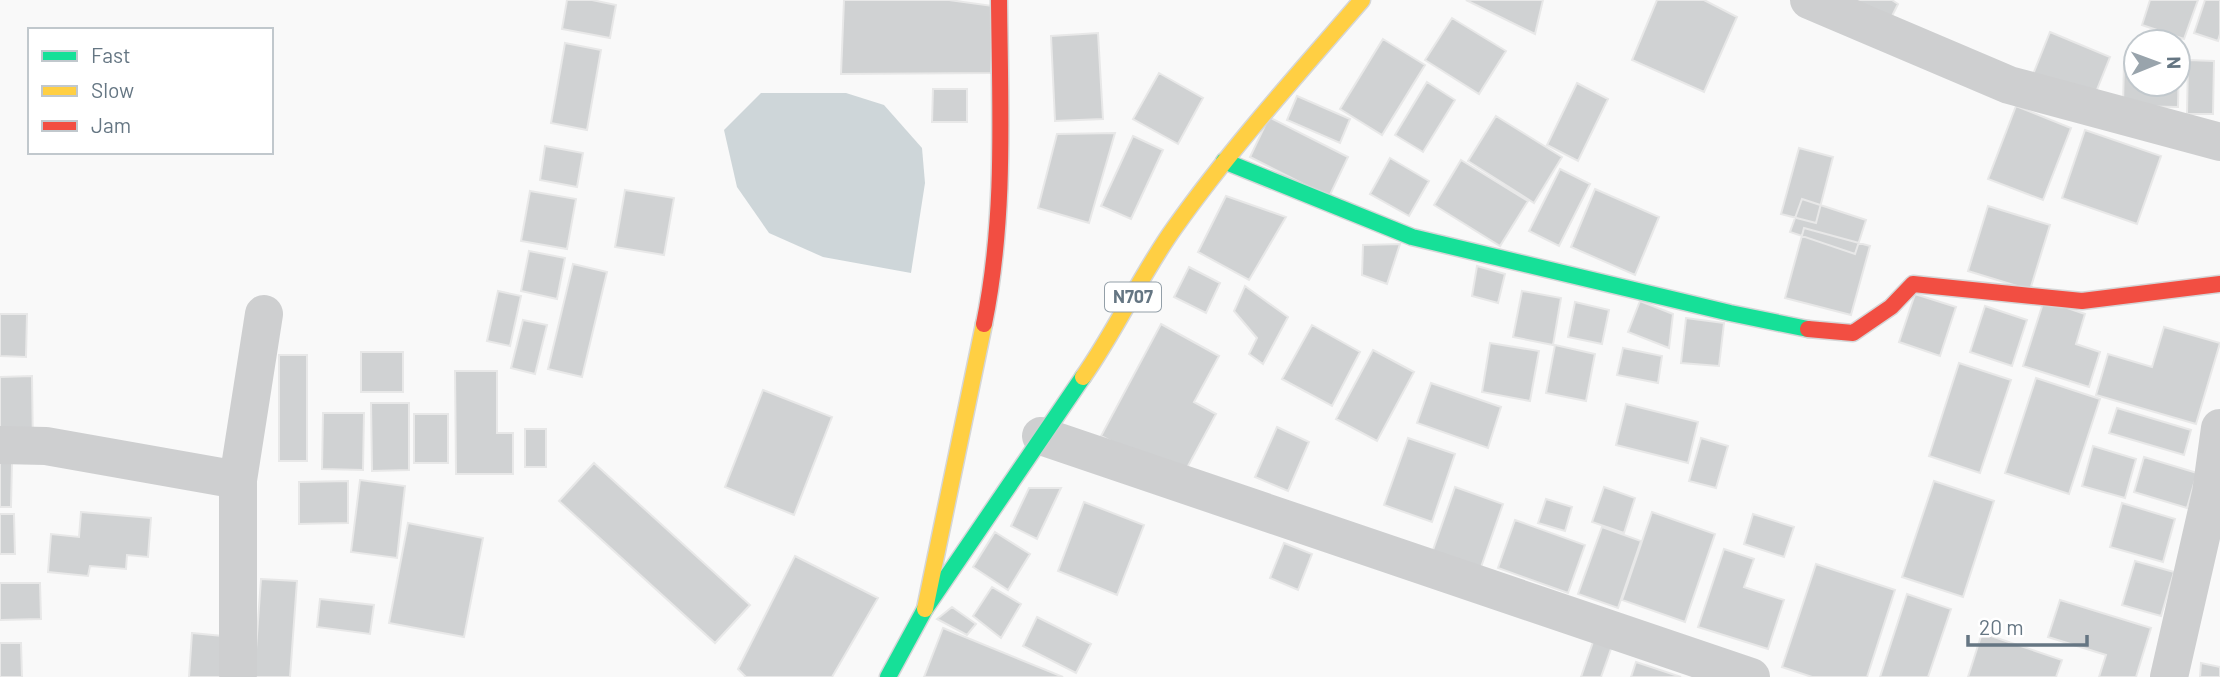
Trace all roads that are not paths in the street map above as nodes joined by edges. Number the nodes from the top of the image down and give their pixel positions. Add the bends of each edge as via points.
1 (999, 0) edge
2 (1362, 0) edge
3 (1809, 0) edge
4 (2220, 142) edge
5 (1224, 161) junction
6 (2220, 284) edge
7 (264, 314) dead end
8 (2220, 428) edge
9 (1041, 436) junction
10 (0, 445) edge
11 (238, 480) junction
12 (925, 609) junction
13 (238, 674) dead end
14 (888, 677) edge
15 (1751, 677) edge
16 (2169, 677) edge

1 - 12 main road via 1000,203 992,283
2 - 5 main road, N707
3 - 4 street via 2009,85
5 - 6 main road via 1412,237 1804,328 1853,333 1891,307 1913,284 2081,301
5 - 9 main road, N707 via 1173,229 1102,351
7 - 11 street
8 - 16 street via 2211,493
9 - 12 main road, N707
9 - 15 street
10 - 11 street via 46,446
11 - 13 street
12 - 14 main road, N707

